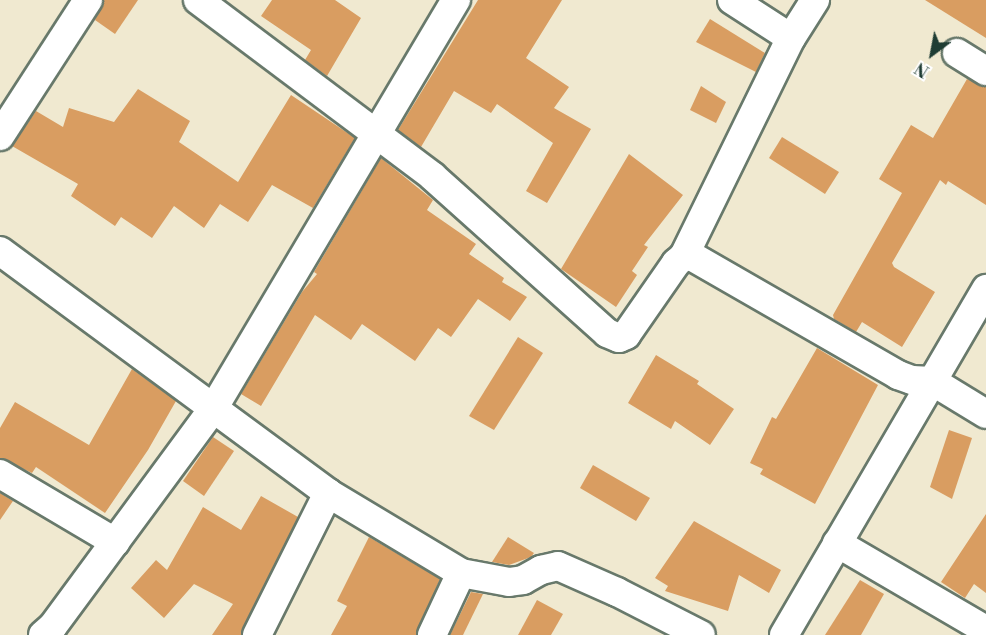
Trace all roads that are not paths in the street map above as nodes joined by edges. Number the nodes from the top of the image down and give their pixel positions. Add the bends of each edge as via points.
1 (88, 0) edge
2 (198, 0) edge
3 (456, 0) edge
4 (732, 0) edge
5 (815, 0) edge
6 (791, 38) junction
7 (957, 53) dead end
8 (986, 71) edge
9 (378, 134) junction
10 (0, 136) edge
11 (0, 251) edge
12 (684, 256) junction
13 (986, 289) edge
14 (932, 381) junction
15 (213, 409) junction
16 (986, 414) edge
17 (0, 474) edge
18 (328, 493) junction
19 (115, 542) junction
20 (837, 543) junction
21 (461, 573) junction
22 (986, 630) edge
23 (42, 635) edge
24 (257, 635) edge
25 (432, 635) edge
26 (701, 635) edge
27 (784, 635) edge

1 - 10 street
2 - 9 street
3 - 9 street
4 - 6 street
5 - 6 street
6 - 12 street
7 - 8 street
9 - 12 street via 549,278 607,333 619,338 626,335
9 - 15 street
11 - 15 street
12 - 14 street via 693,257 898,375
13 - 14 street
14 - 16 street
14 - 20 street
15 - 18 street
15 - 19 street
17 - 19 street
18 - 21 street
18 - 24 street
19 - 23 street via 53,626
20 - 22 street
20 - 27 street
21 - 25 street
21 - 26 street via 509,582 558,566

